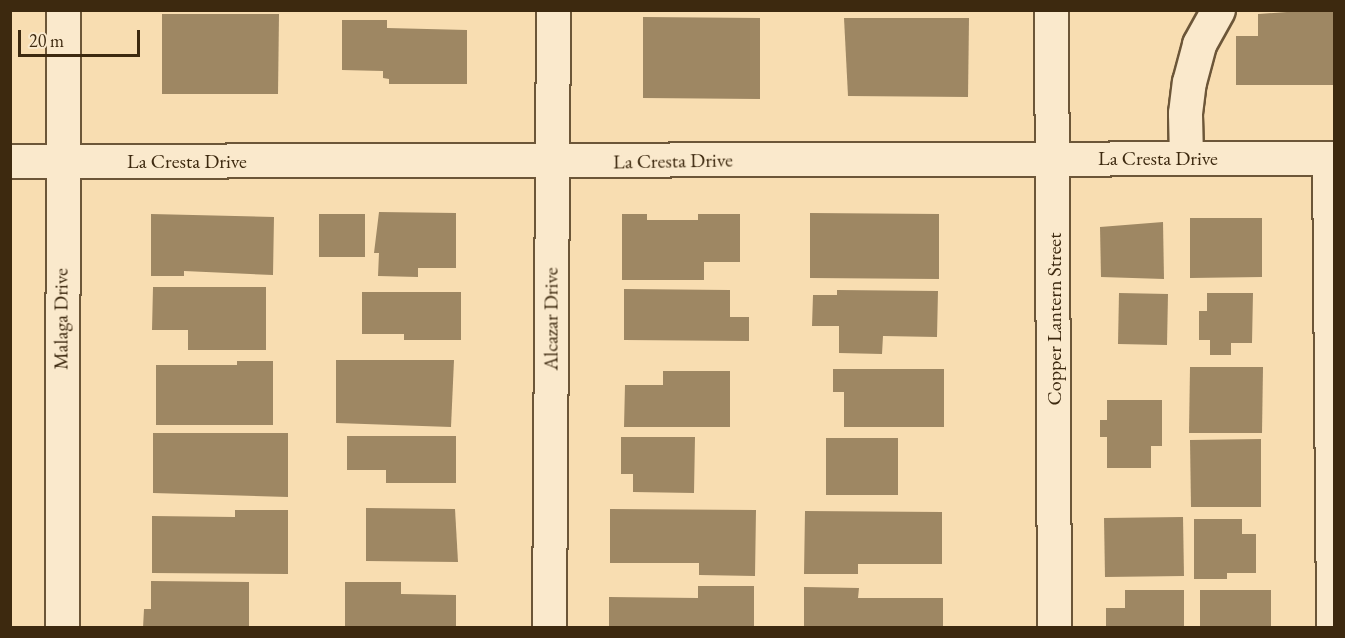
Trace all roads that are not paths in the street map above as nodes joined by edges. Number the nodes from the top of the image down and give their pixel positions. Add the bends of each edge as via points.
1 (63, 10) edge
2 (553, 10) edge
3 (1051, 10) edge
4 (1218, 10) edge
5 (1052, 158) junction
6 (1186, 158) junction
7 (1332, 158) edge
8 (10, 160) edge
9 (61, 161) junction
10 (551, 162) junction
11 (62, 627) edge
12 (549, 627) edge
13 (1054, 627) edge
14 (1333, 627) edge

1 - 9 street, Malaga Drive
2 - 10 street, Alcazar Drive
3 - 5 street, Copper Lantern Street
4 - 6 street via 1199,44 1189,82
5 - 6 street, La Cresta Drive
5 - 10 street, La Cresta Drive
5 - 13 street, Copper Lantern Street
6 - 7 street, La Cresta Drive
7 - 14 street
8 - 9 street, La Cresta Drive
9 - 10 street, La Cresta Drive
9 - 11 street, Malaga Drive
10 - 12 street, Alcazar Drive

